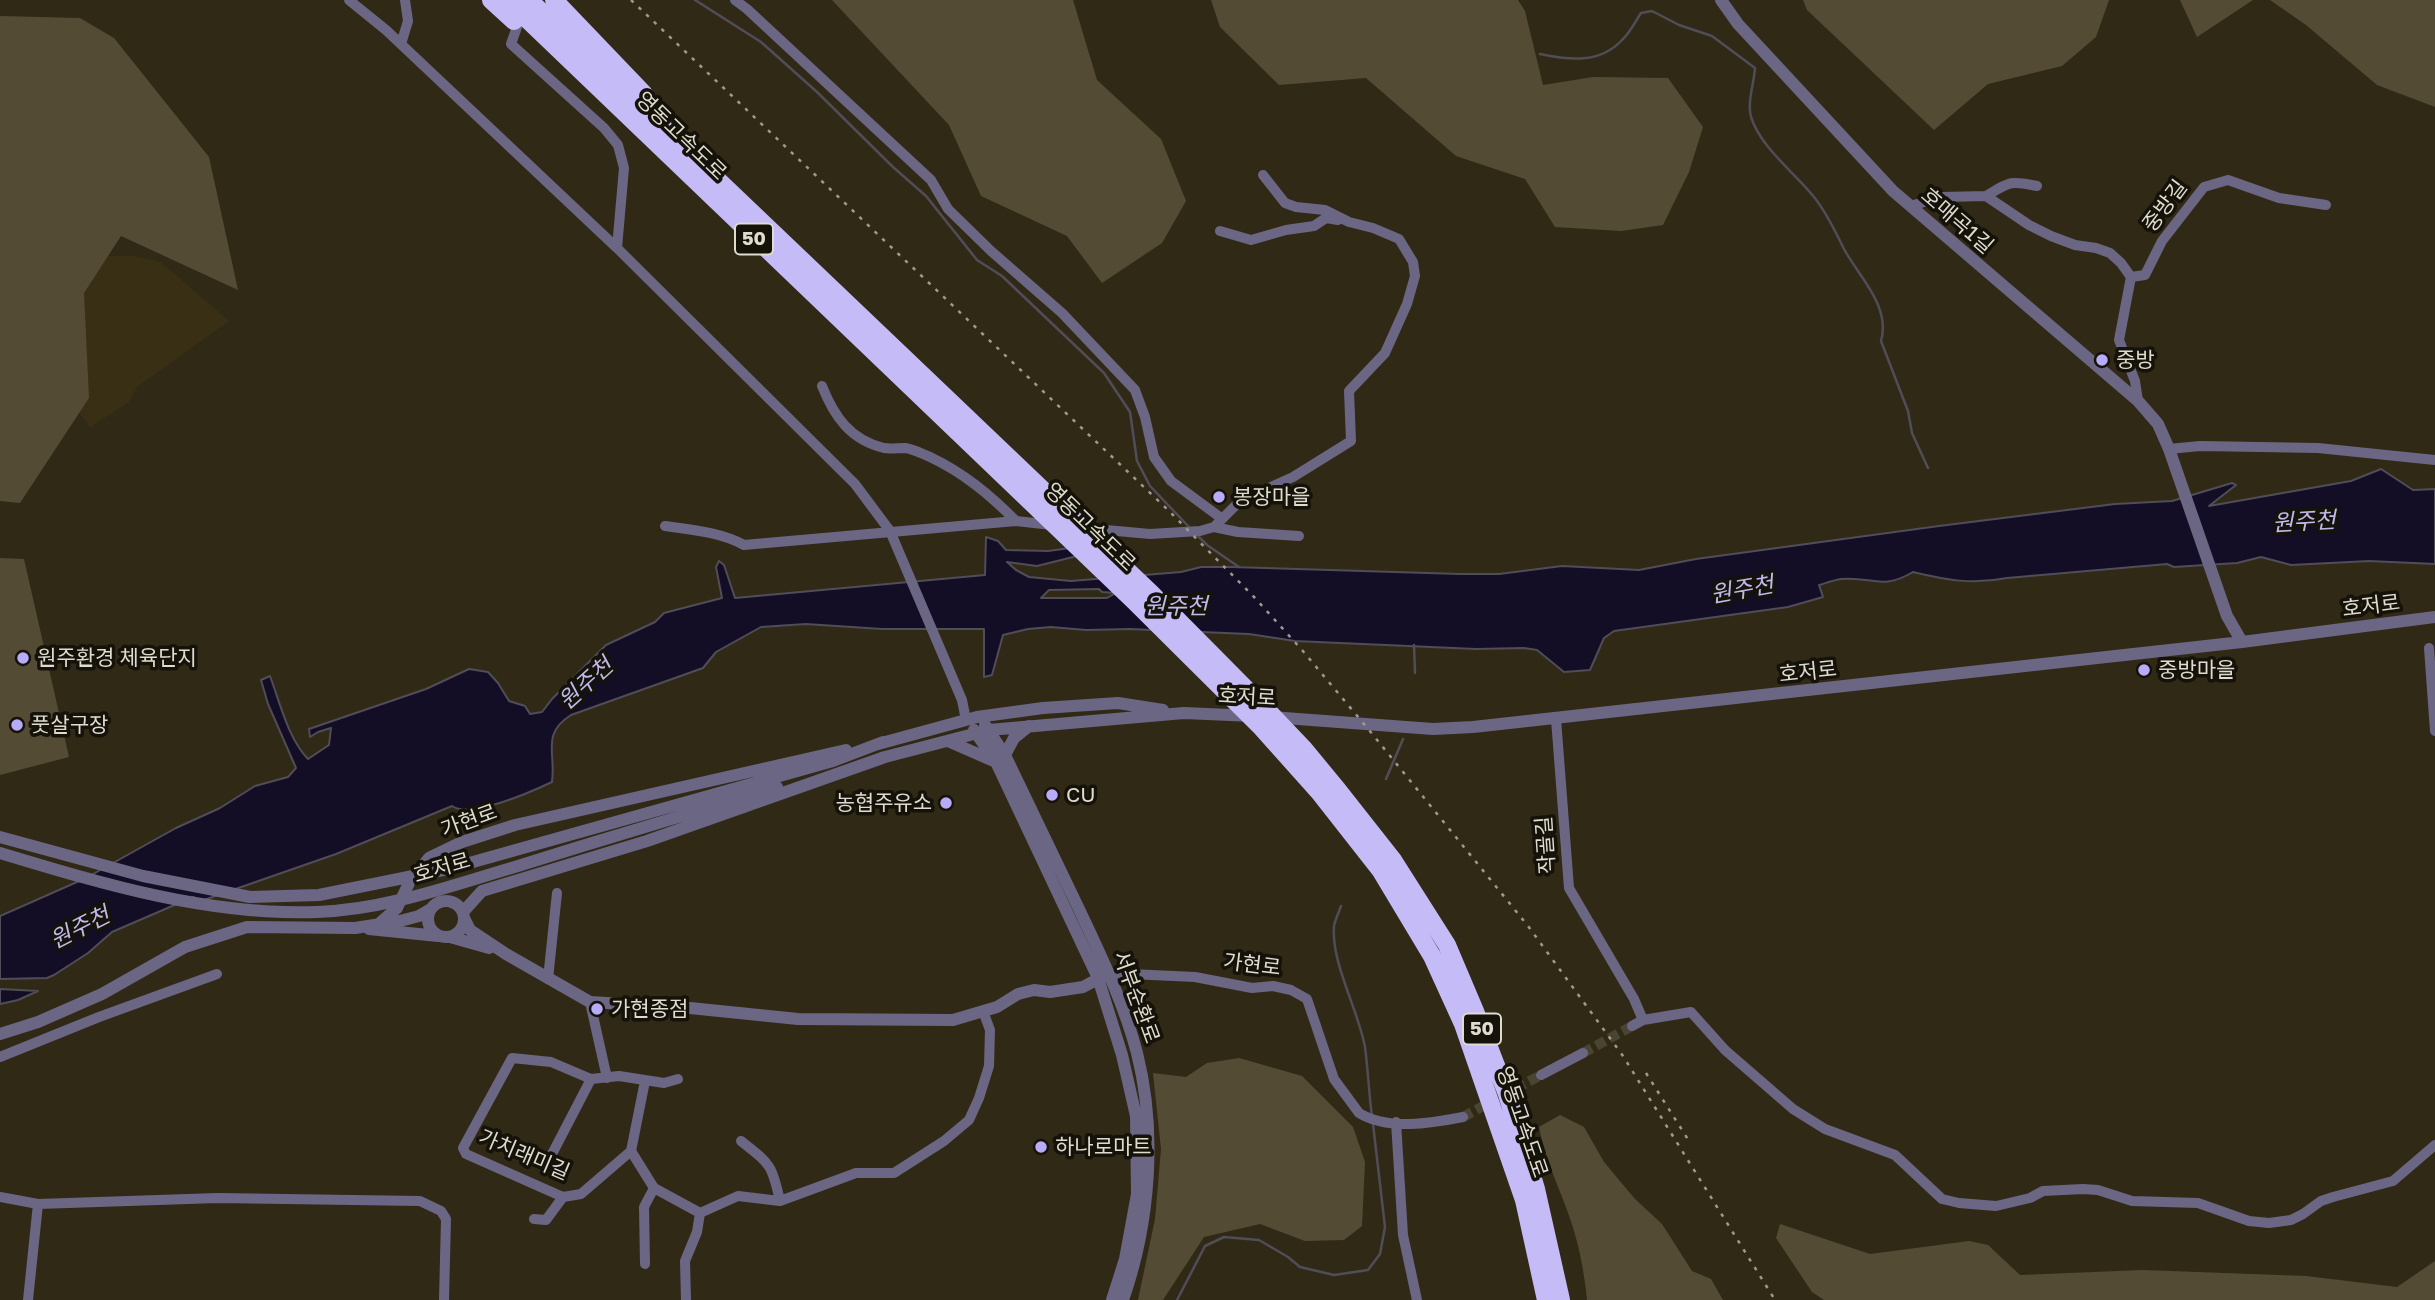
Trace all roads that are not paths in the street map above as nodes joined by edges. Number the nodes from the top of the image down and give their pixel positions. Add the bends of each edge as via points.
1 (349, 0) edge
2 (405, 0) edge
3 (491, 0) edge
4 (507, 0) edge
5 (529, 0) edge
6 (555, 0) edge
7 (735, 0) edge
8 (1721, 0) edge
9 (517, 27) dead end
10 (401, 44) junction
11 (1263, 175) dead end
12 (715, 176) junction
13 (2037, 186) dead end
14 (1986, 196) junction
15 (2326, 205) dead end
16 (1910, 206) junction
17 (731, 216) junction
18 (1349, 222) junction
19 (1220, 231) dead end
20 (617, 248) junction
21 (2131, 277) junction
22 (822, 387) dead end
23 (2138, 401) junction
24 (2170, 455) junction
25 (2435, 460) edge
26 (1221, 518) junction
27 (1016, 521) junction
28 (665, 526) dead end
29 (1214, 527) junction
30 (890, 531) junction
31 (1298, 536) dead end
32 (2435, 617) edge
33 (2242, 642) junction
34 (2429, 648) dead end
35 (1184, 713) junction
36 (972, 718) junction
37 (1556, 719) junction
38 (1030, 725) junction
39 (983, 732) junction
40 (2435, 732) edge
41 (948, 741) junction
42 (1001, 759) junction
43 (833, 764) junction
44 (0, 837) edge
45 (0, 853) edge
46 (557, 893) dead end
47 (431, 909) junction
48 (464, 915) junction
49 (381, 922) junction
50 (355, 928) junction
51 (444, 936) junction
52 (506, 954) junction
53 (218, 974) dead end
54 (1104, 976) junction
55 (548, 979) junction
56 (590, 1002) junction
57 (983, 1011) junction
58 (1643, 1020) junction
59 (1632, 1026) tunnel mouth
60 (0, 1034) edge
61 (1583, 1053) tunnel mouth
62 (0, 1057) edge
63 (1541, 1075) tunnel mouth
64 (607, 1078) junction
65 (591, 1079) junction
66 (678, 1079) dead end
67 (645, 1081) junction
68 (1463, 1117) tunnel mouth
69 (1391, 1122) junction
70 (741, 1140) dead end
71 (2435, 1145) edge
72 (631, 1152) junction
73 (551, 1156) dead end
74 (654, 1188) junction
75 (0, 1197) edge
76 (563, 1197) junction
77 (780, 1201) junction
78 (38, 1204) junction
79 (700, 1213) junction
80 (534, 1219) dead end
81 (645, 1264) dead end
82 (28, 1300) edge
83 (444, 1300) edge
84 (686, 1300) edge
85 (1112, 1300) edge
86 (1123, 1300) edge
87 (1417, 1300) edge
88 (1546, 1300) edge
89 (1561, 1300) edge

1 - 10 street
2 - 10 street via 408,21
3 - 17 highway via 685,180
4 - 17 highway, 영동고속도로 / 50
5 - 12 highway, 영동고속도로 / 50
6 - 12 highway
7 - 26 street via 931,180 948,209 1103,354 1135,390 1154,457 1171,481
8 - 16 street, 호매곡1길 via 1827,122
9 - 20 street via 512,44 618,145 624,168
10 - 20 street
11 - 18 street via 1285,203 1325,211
12 - 89 highway, 영동고속도로 / 50 via 1213,654 1304,748 1393,860 1447,945 1507,1094 1536,1189
13 - 14 street via 2007,183
14 - 16 street via 1942,197
14 - 21 street via 2051,236 2110,253
15 - 21 street, 중방길 via 2278,198 2228,180 2204,187 2162,241 2144,275
16 - 23 street, 호매곡1길
17 - 88 highway, 영동고속도로 / 50 via 1260,726 1381,871 1432,956 1492,1102 1524,1200
18 - 19 street via 1326,218 1314,226 1251,240
18 - 26 street via 1399,239 1413,262 1415,276 1385,353 1349,391 1351,441 1293,477 1240,501
20 - 30 street via 855,484
21 - 23 street via 2119,340
22 - 27 street via 842,425 884,448 909,448 932,458 986,492
23 - 24 street, 호매곡1길 via 2158,424
24 - 25 street via 2200,446 2318,448
24 - 33 street, 호매곡1길 via 2227,616
26 - 29 street
27 - 29 street via 1150,534
27 - 30 street
28 - 30 street via 744,545
29 - 31 street
30 - 36 street
32 - 33 street, 호저로
33 - 37 street, 호저로
34 - 40 street
35 - 36 street, 호저로 via 1118,703
35 - 37 street, 호저로 via 1433,729
35 - 38 street, 호저로
36 - 39 street, 서부순환로
36 - 43 street, 호저로 via 883,743
37 - 58 street, 작골길 via 1569,888
38 - 39 street, 호저로
38 - 42 street via 1014,738
39 - 41 street, 호저로
39 - 42 street, 서부순환로
41 - 42 street
41 - 43 street, 호저로
42 - 54 street, 서부순환로
43 - 44 street, 호저로 via 448,869 319,895 250,897 143,876
43 - 45 street, 호저로 via 436,890 375,905 318,912 215,907 161,897
43 - 48 street via 647,841 482,891
43 - 49 street, 가현로 via 515,825 462,842 429,858 410,881 397,908
46 - 55 street
47 - 48 street via 445,901 456,903
47 - 49 street via 400,921
47 - 51 street via 429,927
48 - 51 street via 461,930
48 - 52 street via 470,930
49 - 50 street
50 - 51 street
50 - 60 street via 247,927 185,947 102,994
51 - 52 street
52 - 55 street, 가현로
53 - 62 street
54 - 57 street, 가현로 via 1083,987 1034,990
54 - 69 street, 가현로 via 1195,977 1292,990 1307,999 1334,1079 1359,1113
54 - 85 street, 서부순환로 via 1136,1116 1137,1194
54 - 86 street, 서부순환로 via 1137,1053 1147,1115 1142,1223
55 - 56 street, 가현로
56 - 57 street, 가현로 via 798,1019 953,1020
56 - 64 street
57 - 77 street via 990,1030 989,1066 970,1120 894,1173 856,1173
58 - 59 street
58 - 71 street via 1690,1012 1725,1050 1793,1109 1825,1129 1895,1155 1942,1199 1959,1203 1996,1206 2043,1191 2083,1189 2132,1201 2198,1203 2269,1223 2291,1220 2321,1201 2393,1181
61 - 63 street
64 - 65 street, 가치래미길
64 - 67 street, 가치래미길
65 - 73 street
65 - 76 street, 가치래미길 via 551,1062 512,1058 463,1148 466,1154
66 - 67 street, 가치래미길
67 - 72 street
68 - 69 street, 가현로 via 1432,1123
69 - 87 street via 1403,1235
70 - 77 street via 774,1172
72 - 74 street
72 - 76 street, 가치래미길 via 581,1194
74 - 79 street
74 - 81 street via 644,1207
75 - 78 street
76 - 80 street via 546,1220
77 - 79 street via 738,1196
78 - 82 street
78 - 83 street via 218,1198 420,1201 441,1211 446,1219
79 - 84 street via 685,1261

